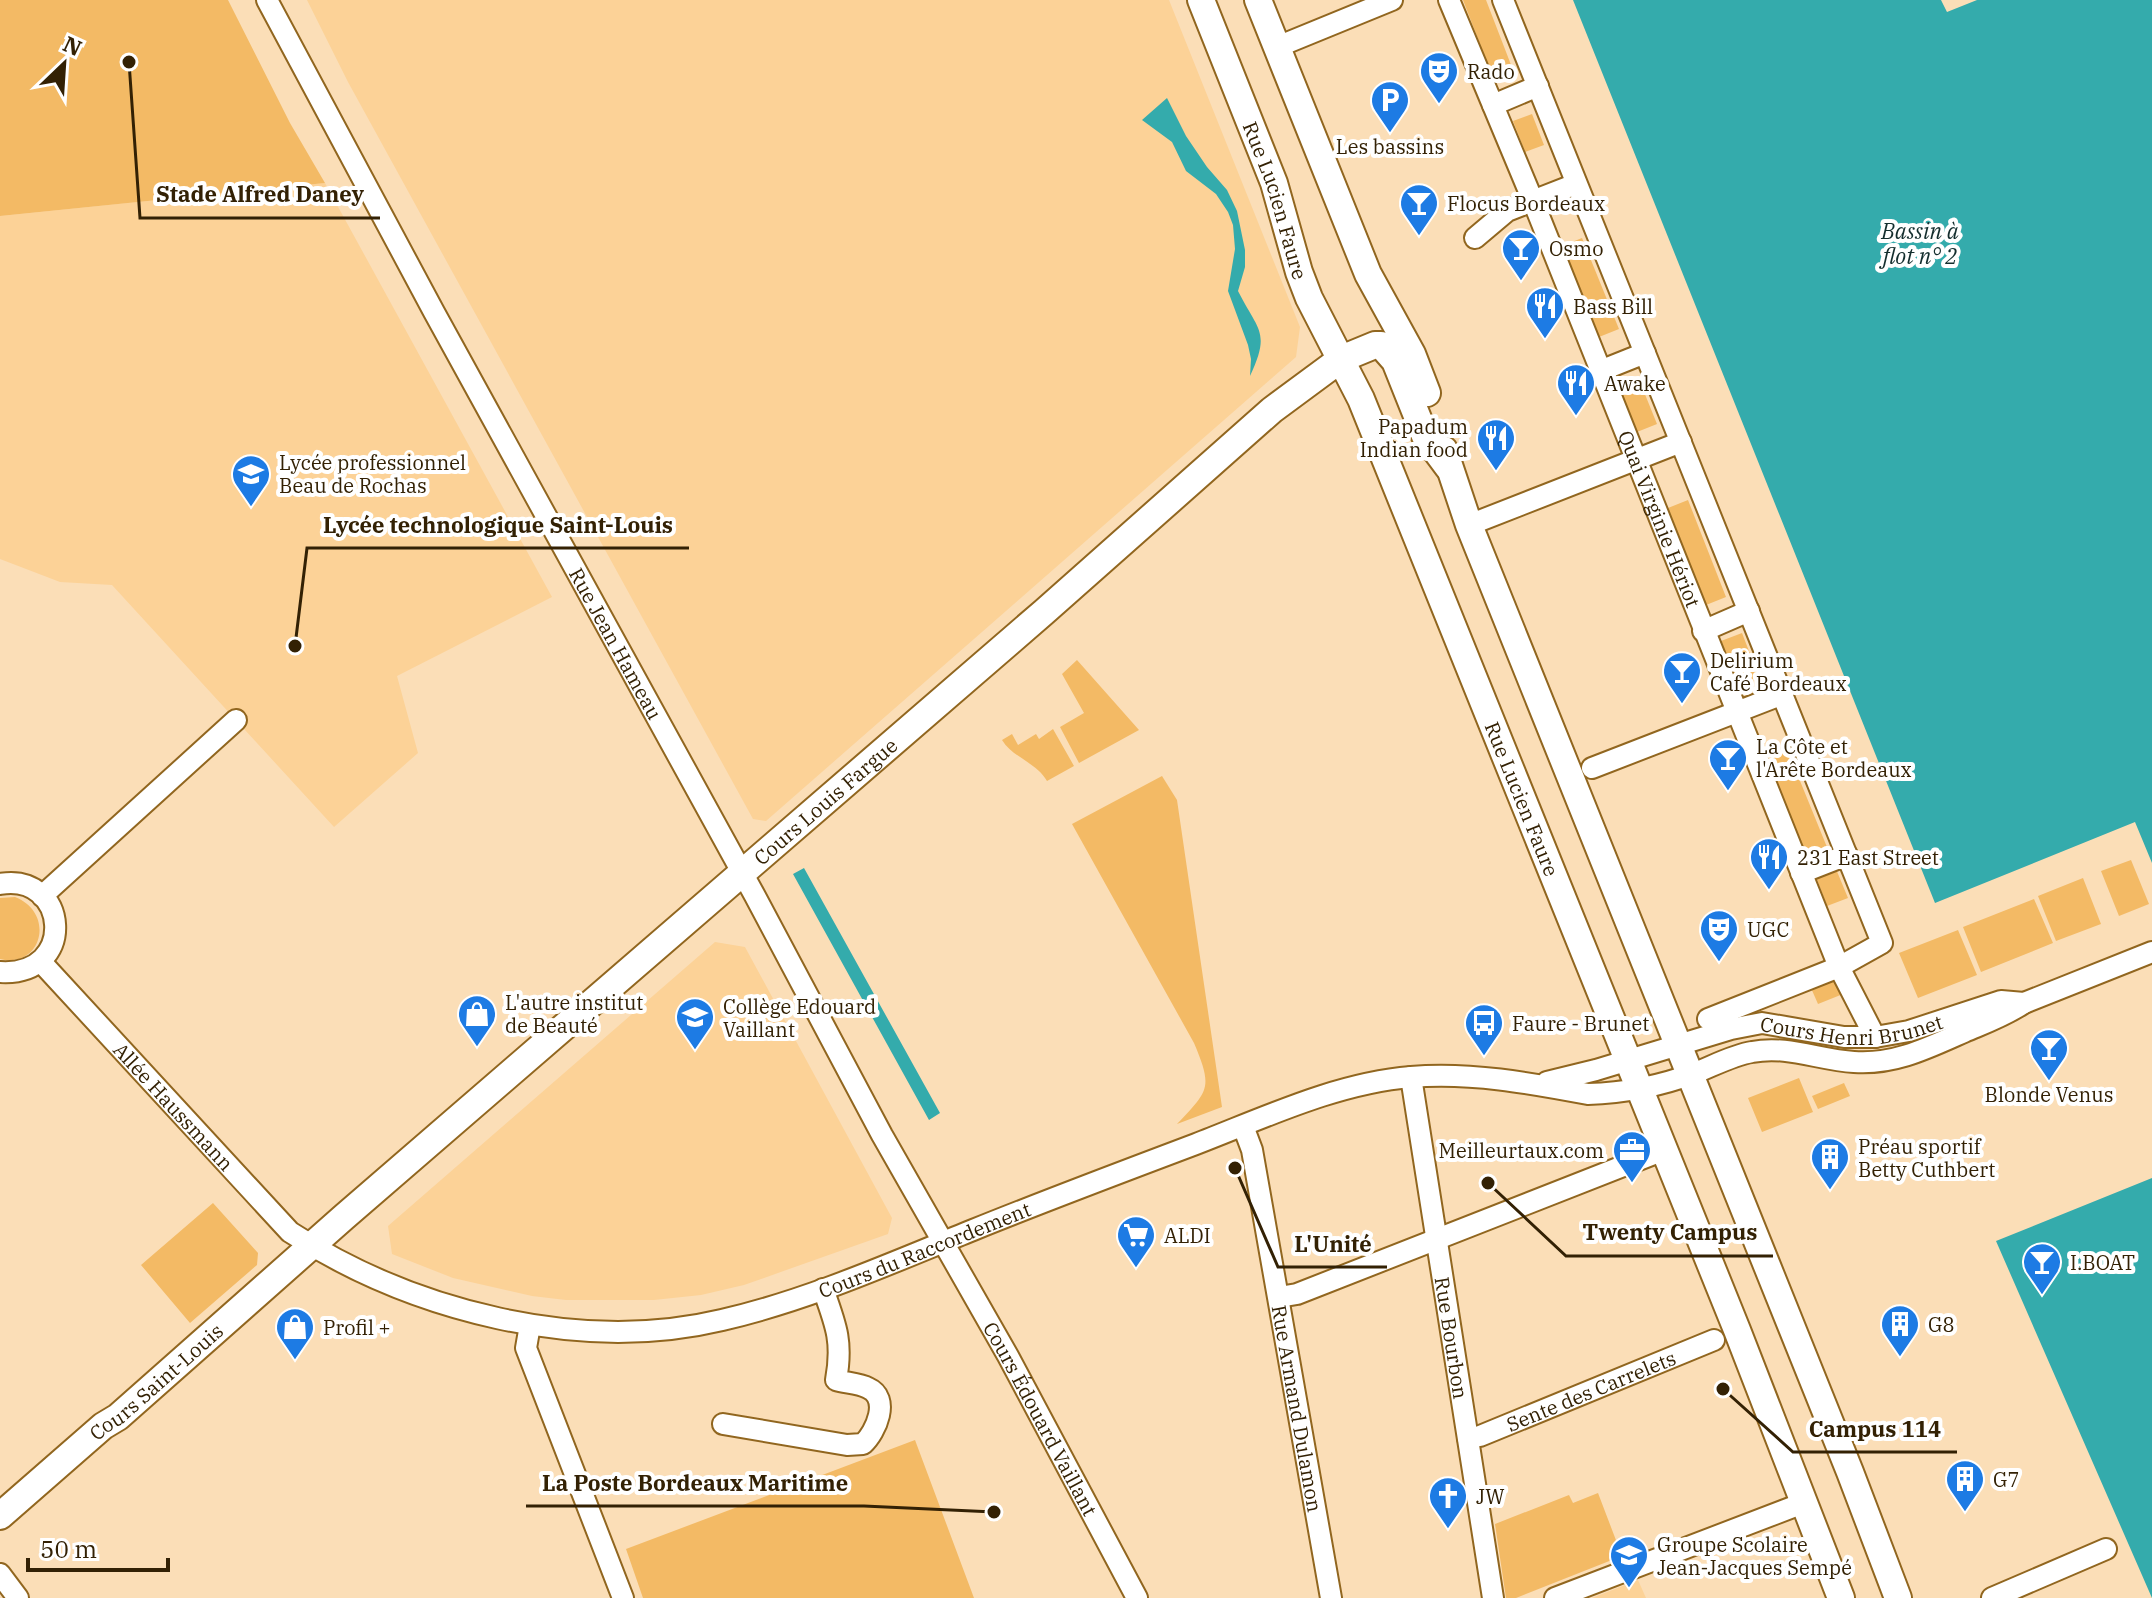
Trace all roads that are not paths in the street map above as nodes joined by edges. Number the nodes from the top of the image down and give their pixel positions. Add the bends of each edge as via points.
1 (267, 0) edge
2 (1201, 0) edge
3 (1258, 0) edge
4 (1392, 0) edge
5 (1449, 0) edge
6 (1503, 0) edge
7 (1277, 47) junction
8 (1538, 86) junction
9 (1493, 105) junction
10 (1576, 184) junction
11 (1533, 201) junction
12 (1475, 238) dead end
13 (1645, 353) junction
14 (1341, 359) junction
15 (1600, 371) junction
16 (1681, 442) junction
17 (1635, 460) junction
18 (1448, 467) junction
19 (1469, 525) junction
20 (1749, 611) junction
21 (1703, 631) junction
22 (1783, 694) junction
23 (1736, 712) junction
24 (236, 720) dead end
25 (1592, 768) dead end
26 (1847, 855) junction
27 (742, 873) junction
28 (1801, 873) junction
29 (0, 884) edge
30 (42, 896) junction
31 (2152, 952) edge
32 (41, 962) junction
33 (1839, 967) junction
34 (0, 972) edge
35 (2024, 1003) junction
36 (1708, 1019) dead end
37 (1875, 1037) junction
38 (1678, 1046) junction
39 (1628, 1060) junction
40 (1690, 1075) junction
41 (1411, 1077) junction
42 (1535, 1084) junction
43 (1640, 1090) junction
44 (1243, 1126) junction
45 (1664, 1150) junction
46 (1436, 1240) junction
47 (943, 1242) junction
48 (311, 1246) junction
49 (823, 1289) junction
50 (1279, 1297) junction
51 (530, 1325) junction
52 (1714, 1340) dead end
53 (723, 1424) dead end
54 (1468, 1438) junction
55 (1806, 1502) junction
56 (0, 1516) edge
57 (2106, 1549) dead end
58 (0, 1574) edge
59 (18, 1598) edge
60 (623, 1598) edge
61 (1137, 1598) edge
62 (1331, 1598) edge
63 (1493, 1598) edge
64 (1555, 1598) edge
65 (1841, 1598) edge
66 (1898, 1598) edge
67 (1992, 1598) edge

1 - 27 street, Rue Jean Hameau
2 - 14 main road, Rue Lucien Faure via 1274,183 1299,272
3 - 7 main road
4 - 7 street
5 - 9 street, Quai Virginie Hériot
6 - 8 street
7 - 18 main road via 1368,274 1412,354
8 - 9 street
8 - 10 street
9 - 11 street, Quai Virginie Hériot
10 - 11 street
10 - 13 street
11 - 12 street via 1507,211
11 - 15 street, Quai Virginie Hériot
13 - 15 street
13 - 16 street
14 - 18 main road, Cours Louis Fargue via 1375,345 1388,350 1425,436
14 - 27 main road, Cours Louis Fargue via 1272,410
14 - 39 main road, Rue Lucien Faure
15 - 17 street, Quai Virginie Hériot
16 - 17 street
16 - 20 street
17 - 19 street
17 - 21 street, Quai Virginie Hériot
18 - 19 main road
19 - 38 main road
20 - 21 street
20 - 22 street
21 - 23 street, Quai Virginie Hériot
22 - 23 street
22 - 26 street
23 - 25 street
23 - 28 street, Quai Virginie Hériot
24 - 30 street
26 - 28 street
26 - 33 street via 1882,943
27 - 47 street, Rue Jean Hameau
27 - 48 main road, Cours Louis Fargue
28 - 33 street, Quai Virginie Hériot
29 - 30 street via 17,883
30 - 32 street via 56,922 50,950
31 - 35 street, Cours Henri Brunet
32 - 34 street via 28,970
32 - 48 street, Allée Haussmann via 279,1222
33 - 36 street
33 - 37 street, Quai Virginie Hériot
35 - 37 street, Cours Henri Brunet via 2001,1001
35 - 40 street, Cours Henri Brunet via 1901,1058 1856,1063 1771,1048
37 - 38 street, Cours Henri Brunet via 1762,1023
38 - 39 street, Cours Henri Brunet
38 - 40 main road
39 - 42 street, Cours du Raccordement
39 - 43 main road, Rue Lucien Faure
40 - 43 street, Cours Henri Brunet
40 - 66 main road
41 - 42 street, Cours du Raccordement
41 - 44 street, Cours du Raccordement via 1351,1087
41 - 46 street, Rue Bourbon
42 - 43 street, Cours du Raccordement via 1588,1094
43 - 45 main road, Rue Lucien Faure
44 - 47 street, Cours du Raccordement
44 - 50 street, Rue Armand Dulamon
45 - 46 street
45 - 55 main road, Rue Lucien Faure
46 - 50 street
46 - 54 street, Rue Bourbon
47 - 49 street, Cours du Raccordement
47 - 61 street, Cours Édouard Vaillant
48 - 51 street, Cours du Raccordement via 438,1302
48 - 56 main road, Cours Saint-Louis
49 - 51 street, Cours du Raccordement via 720,1321 665,1330 607,1332
49 - 53 street via 839,1337 836,1380 876,1394 880,1409 873,1434 863,1444 847,1445
50 - 62 street, Rue Armand Dulamon
51 - 60 street via 526,1348
52 - 54 street, Sente des Carrelets
54 - 63 street, Rue Bourbon
55 - 64 street
55 - 65 main road, Rue Lucien Faure
57 - 67 street
58 - 59 street

